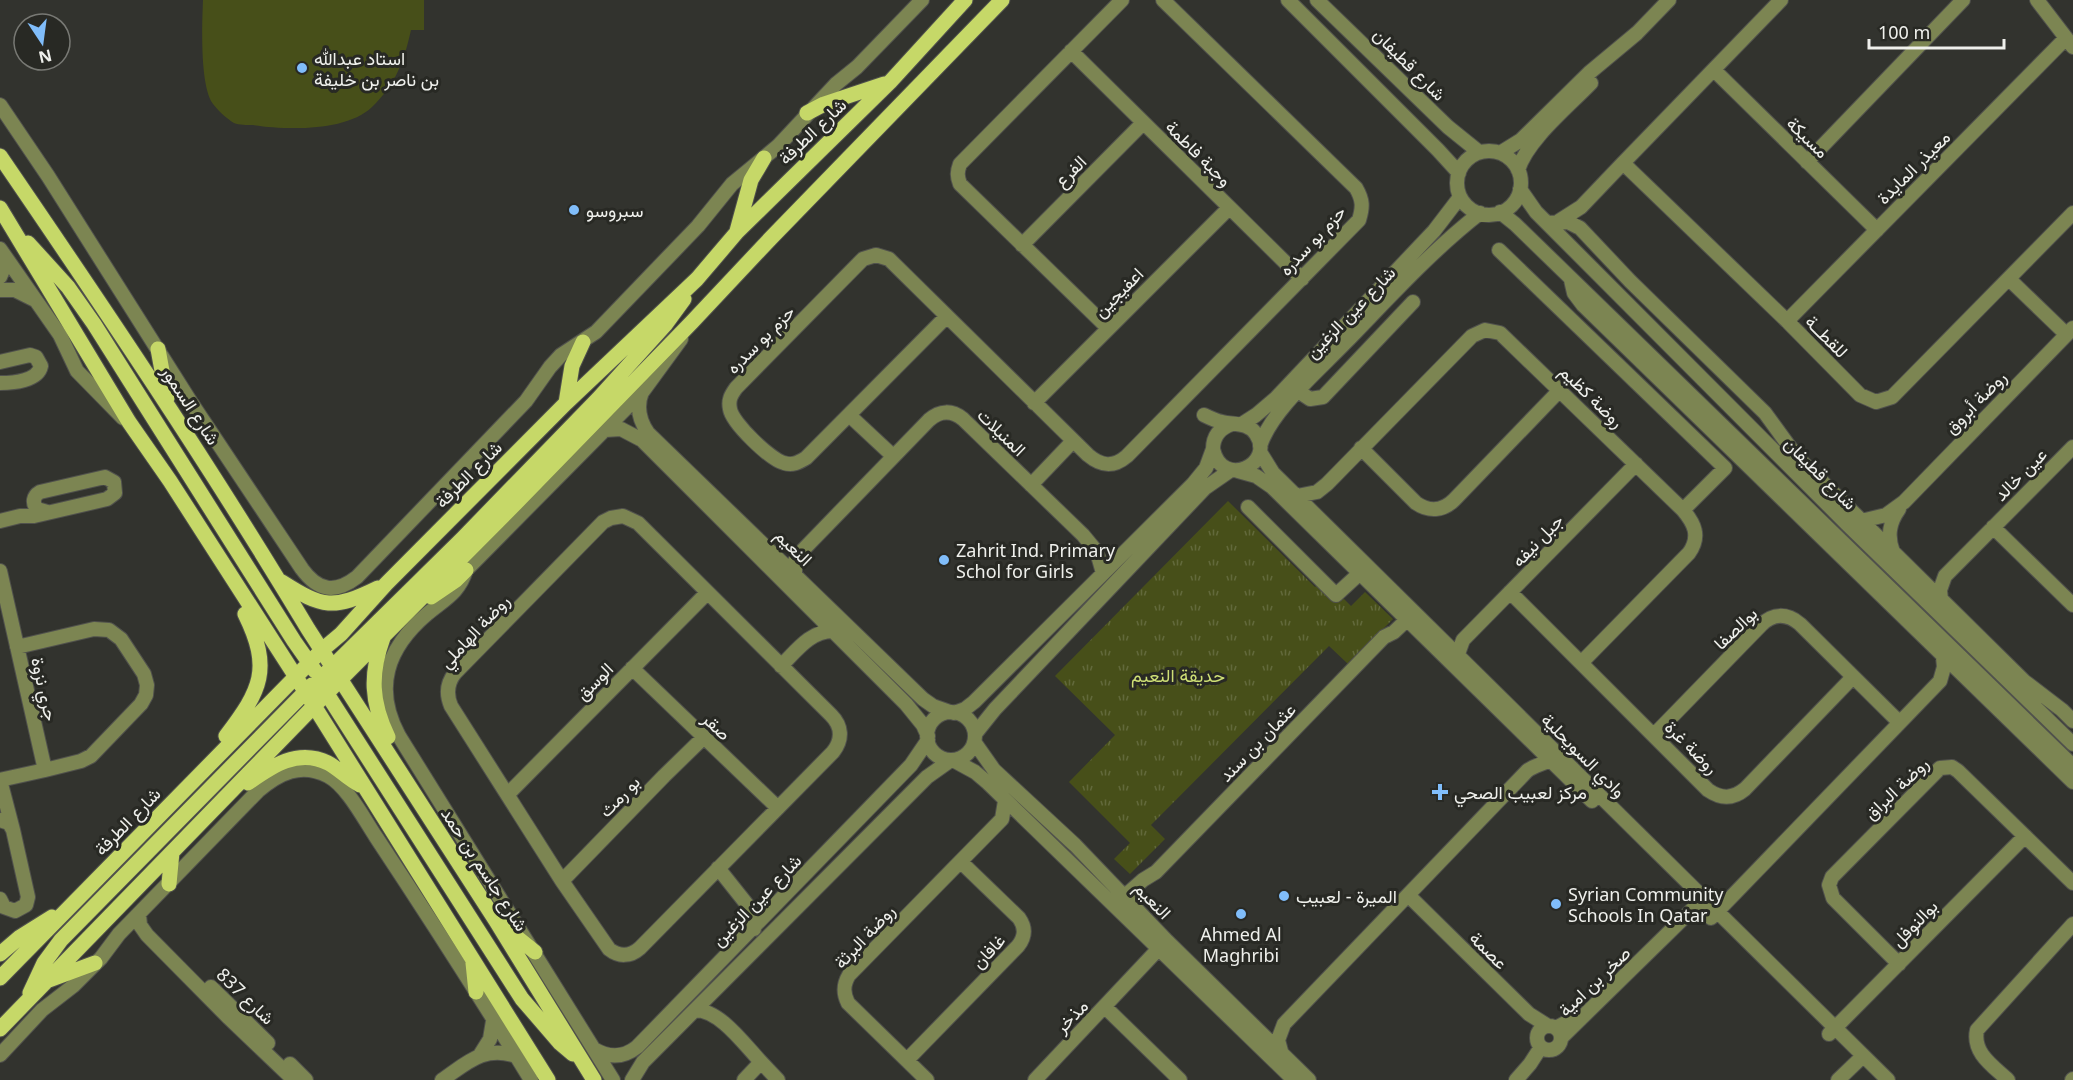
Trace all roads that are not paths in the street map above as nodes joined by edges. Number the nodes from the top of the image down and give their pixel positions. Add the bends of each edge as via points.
1 (922, 0) edge
2 (965, 0) edge
3 (988, 0) edge
4 (1002, 0) edge
5 (1122, 0) edge
6 (1163, 0) edge
7 (1287, 0) edge
8 (1317, 0) edge
9 (1669, 0) edge
10 (1781, 0) edge
11 (1963, 0) edge
12 (2037, 0) edge
13 (1637, 33) junction
14 (2069, 43) edge
15 (955, 48) junction
16 (1071, 51) junction
17 (1714, 70) junction
18 (890, 81) junction
19 (0, 105) edge
20 (807, 113) junction
21 (1143, 123) junction
22 (0, 141) edge
23 (1479, 152) junction
24 (1500, 153) junction
25 (0, 156) edge
26 (764, 158) junction
27 (1807, 162) junction
28 (1623, 163) junction
29 (9, 169) junction
30 (1518, 170) junction
31 (1459, 173) junction
32 (1520, 189) junction
33 (1460, 197) junction
34 (1581, 207) junction
35 (0, 208) edge
36 (1229, 208) junction
37 (1480, 213) junction
38 (1500, 213) junction
39 (2073, 213) edge
40 (1553, 222) junction
41 (1575, 225) junction
42 (1877, 230) junction
43 (737, 232) junction
44 (17, 234) junction
45 (1593, 241) junction
46 (1022, 245) junction
47 (1499, 250) dead end
48 (2, 252) edge
49 (0, 277) edge
50 (1570, 278) junction
51 (696, 279) junction
52 (1302, 279) junction
53 (2009, 279) junction
54 (0, 290) edge
55 (37, 301) junction
56 (1413, 302) dead end
57 (1634, 310) junction
58 (946, 317) junction
59 (1787, 321) junction
60 (692, 322) junction
61 (1108, 328) junction
62 (2070, 331) edge
63 (583, 342) junction
64 (158, 349) junction
65 (0, 362) edge
66 (0, 383) edge
67 (1560, 390) junction
68 (643, 391) junction
69 (1298, 391) junction
70 (1186, 396) junction
71 (566, 403) junction
72 (1034, 403) junction
73 (168, 404) junction
74 (849, 415) junction
75 (1204, 415) junction
76 (1744, 421) junction
77 (129, 422) junction
78 (1237, 424) junction
79 (1776, 429) junction
80 (605, 430) junction
81 (1073, 441) junction
82 (1214, 445) junction
83 (2073, 447) edge
84 (1361, 448) junction
85 (1260, 449) junction
86 (893, 456) junction
87 (1636, 464) junction
88 (1234, 470) junction
89 (1328, 484) junction
90 (1031, 485) junction
91 (1297, 496) junction
92 (34, 500) junction
93 (1904, 502) junction
94 (1248, 507) dead end
95 (1683, 510) junction
96 (46, 512) junction
97 (20, 516) junction
98 (1319, 516) junction
99 (0, 520) edge
100 (1862, 522) junction
101 (1846, 524) junction
102 (1993, 526) junction
103 (1893, 553) junction
104 (0, 570) edge
105 (466, 570) junction
106 (795, 573) junction
107 (1103, 573) junction
108 (1360, 573) junction
109 (1945, 576) junction
110 (279, 580) junction
111 (1922, 582) junction
112 (386, 584) junction
113 (327, 588) joint
114 (240, 590) junction
115 (1510, 592) junction
116 (706, 593) junction
117 (1941, 600) junction
118 (2073, 605) edge
119 (412, 607) junction
120 (1407, 613) junction
121 (816, 614) junction
122 (834, 632) junction
123 (384, 635) junction
124 (812, 636) junction
125 (17, 647) junction
126 (322, 650) junction
127 (1449, 654) junction
128 (1943, 657) junction
129 (1582, 662) junction
130 (781, 666) junction
131 (632, 668) junction
132 (1963, 676) junction
133 (1853, 677) junction
134 (296, 678) junction
135 (320, 681) junction
136 (1940, 681) junction
137 (386, 687) joint
138 (2036, 692) junction
139 (952, 713) junction
140 (1899, 722) junction
141 (2073, 722) edge
142 (1654, 735) junction
143 (704, 738) junction
144 (928, 738) junction
145 (975, 739) junction
146 (2070, 741) edge
147 (1554, 757) junction
148 (216, 758) junction
149 (952, 760) junction
150 (2073, 766) edge
151 (45, 770) junction
152 (400, 771) junction
153 (0, 780) edge
154 (2073, 782) edge
155 (365, 788) junction
156 (228, 793) junction
157 (508, 794) junction
158 (1005, 801) junction
159 (2, 807) edge
160 (778, 808) junction
161 (1021, 816) junction
162 (1002, 819) junction
163 (0, 820) edge
164 (13, 830) junction
165 (2025, 836) junction
166 (172, 852) junction
167 (961, 862) junction
168 (718, 868) junction
169 (562, 881) junction
170 (2073, 883) edge
171 (169, 884) junction
172 (1406, 897) junction
173 (0, 899) edge
174 (1698, 899) junction
175 (1124, 905) junction
176 (70, 906) junction
177 (749, 907) junction
178 (772, 910) junction
179 (139, 915) junction
180 (1713, 915) junction
181 (496, 921) junction
182 (2073, 924) edge
183 (754, 928) junction
184 (156, 944) junction
185 (1166, 947) junction
186 (535, 952) junction
187 (0, 954) edge
188 (473, 960) junction
189 (95, 963) junction
190 (1899, 964) junction
191 (0, 978) edge
192 (46, 981) junction
193 (476, 992) junction
194 (710, 995) junction
195 (28, 999) junction
196 (1105, 1007) junction
197 (695, 1010) junction
198 (716, 1015) junction
199 (493, 1021) junction
200 (0, 1029) edge
201 (1832, 1032) junction
202 (1549, 1037) junction
203 (594, 1049) junction
204 (1281, 1051) junction
205 (627, 1054) junction
206 (0, 1055) edge
207 (480, 1055) junction
208 (516, 1056) junction
209 (1860, 1059) junction
210 (907, 1060) junction
211 (583, 1061) junction
212 (761, 1062) junction
213 (635, 1074) edge
214 (1176, 1079) edge
215 (294, 1080) edge
216 (306, 1080) edge
217 (442, 1080) edge
218 (531, 1080) edge
219 (549, 1080) edge
220 (594, 1080) edge
221 (613, 1080) edge
222 (744, 1080) edge
223 (778, 1080) edge
224 (927, 1080) edge
225 (1035, 1080) edge
226 (1294, 1080) edge
227 (1309, 1080) edge
228 (1516, 1080) edge
229 (1524, 1080) edge
230 (1838, 1080) edge
231 (1876, 1080) edge
232 (1888, 1080) edge
233 (2008, 1080) edge

1 - 20 street, شارع الطرفة
2 - 18 main road, شارع الطرفة
3 - 15 main road
4 - 15 main road, شارع الطرفة
5 - 16 street
6 - 52 street, حزم بو سدره via 1362,198 1359,220
7 - 31 street
8 - 23 street, شارع قطيفان
9 - 13 street
10 - 17 street
11 - 27 street
12 - 14 street
13 - 24 street via 1589,73 1521,140
13 - 30 street via 1536,140
14 - 42 street, معيذر المايدة
15 - 60 main road, شارع الطرفة
16 - 21 street, وجبة فاطمة
16 - 46 street via 957,171 960,184
17 - 27 street, مسيكة
17 - 28 street
18 - 20 main road
18 - 43 main road, شارع الطرفة
19 - 64 street, شارع السمور
20 - 26 street, شارع الطرفة
21 - 36 street, وجبة فاطمة
21 - 46 street, الفرع
22 - 29 main road
23 - 24 street
23 - 31 street via 1468,159
24 - 30 street
25 - 29 main road, شارع السمور
26 - 43 main road via 751,180
26 - 63 street, شارع الطرفة via 732,184 698,226
27 - 42 street, مسيكة
28 - 34 street
28 - 59 street, للقطــة
29 - 73 main road, شارع السمور
30 - 32 street
31 - 33 street
32 - 38 street via 1513,203
32 - 40 street, شارع قطيفان via 1532,208
33 - 37 street
33 - 78 street, شارع عين الزغين via 1434,231 1276,398 1256,415
34 - 40 street
34 - 41 street
35 - 44 main road
36 - 52 street, وجبة فاطمة
36 - 61 street, اعفيجين
37 - 38 street
37 - 69 street, شارع عين الزغين via 1435,250
38 - 50 street, شارع قطيفان
39 - 53 street, للقطــة
40 - 41 street, شارع قطيفان
40 - 57 street, شارع قطيفان
41 - 45 street, شارع قطيفان
42 - 59 street, معيذر المايدة
43 - 51 main road, شارع الطرفة
44 - 77 main road
44 - 135 main road via 49,264 87,315
45 - 57 street via 1599,261 1628,292
45 - 79 street, شارع قطيفان via 1765,413
46 - 61 street
47 - 95 street via 1725,468
48 - 49 street via 4,265
48 - 55 street
50 - 128 street, شارع قطيفان via 1583,305
50 - 150 street, شارع قطيفان
51 - 71 main road, شارع الطرفة
51 - 135 main road via 666,326 598,399
52 - 70 street, حزم بو سدره
53 - 59 street, للقطــة via 1892,397 1881,401 1860,395
53 - 62 street
54 - 55 street via 15,290
55 - 77 street via 82,378
56 - 69 street via 1323,397 1310,399
57 - 76 street, شارع قطيفان
58 - 72 street, حزم بو سدره
58 - 74 street, حزم بو سدره
58 - 74 street, حزم بو سدره via 889,259 870,256 736,387 729,400 734,420 774,459 785,464 806,458
60 - 68 street, شارع الطرفة
60 - 119 main road, شارع الطرفة
61 - 72 street, اعفيجين
62 - 93 street, روضة أبروق
63 - 71 main road via 572,366
63 - 113 street, شارع الطرفة via 555,361 526,401 357,577 342,586
64 - 73 main road
64 - 113 street, شارع السمور via 302,569 310,580
65 - 66 street via 30,356 36,357 41,366 34,377
67 - 84 street, روضة كظيم via 1500,333 1478,332
67 - 84 street via 1442,508 1426,508 1416,503
67 - 87 street, روضة كظيم
68 - 80 street, شارع الطرفة
68 - 106 street, النعيم via 639,412 648,433
69 - 85 street, شارع عين الزغين via 1272,422
70 - 75 street
70 - 81 street, حزم بو سدره via 1117,463 1101,464
71 - 112 main road, شارع الطرفة
72 - 81 street, حزم بو سدره
73 - 110 main road, شارع السمور
74 - 86 street
75 - 78 street
75 - 82 street
76 - 79 street
76 - 101 street, شارع قطيفان
77 - 114 main road
78 - 82 street via 1221,430
78 - 85 street via 1253,430
79 - 100 street, شارع قطيفان via 1797,458
80 - 105 street, شارع الطرفة
80 - 121 street, النعيم via 621,429 642,440
81 - 90 street
82 - 88 street via 1221,464
82 - 107 street via 1198,479
83 - 102 street, عين خالد
84 - 89 street, روضة كظيم
85 - 88 street via 1254,463
85 - 91 street, وادي السويحلية via 1273,473
86 - 90 street, المنيلات via 933,416 949,412 963,419
86 - 106 street, المنيلات via 797,557
87 - 95 street, روضة كظيم
87 - 115 street, جبل نيفه
88 - 108 street, وادي السويحلية via 1256,476 1272,487
88 - 145 street via 1205,488 995,709
89 - 91 street, روضة كظيم via 1317,492
89 - 98 street, روضة كظيم via 1318,503
90 - 107 street, المنيلات via 1093,546
91 - 98 street, وادي السويحلية
92 - 96 street via 37,509
92 - 96 street via 40,492 102,478 116,485 107,499
92 - 97 street
93 - 100 street, روضة أبروق via 1886,515
93 - 103 street, روضة أبروق via 1890,524
94 - 108 street via 1336,595
95 - 129 street, روضة كظيم via 1696,530 1693,548
96 - 97 street
97 - 99 street
98 - 120 street, وادي السويحلية
100 - 101 street, روضة أبروق
100 - 103 street, شارع قطيفان
101 - 146 street, شارع قطيفان
102 - 109 street, عين خالد
102 - 118 street, عين خالد
103 - 111 street, شارع قطيفان
104 - 125 street, جري نزوة
105 - 119 main road via 440,592
105 - 137 street, شارع الطرفة via 460,587 416,624 398,645 390,661
106 - 139 street, النعيم via 923,699
107 - 139 street via 974,702
108 - 120 street, وادي السويحلية
109 - 111 street
109 - 117 street
110 - 112 main road via 322,604 346,602
110 - 126 main road, شارع السمور
111 - 117 street, شارع قطيفان
112 - 126 main road, شارع الطرفة
114 - 134 main road
114 - 148 main road via 258,647 259,678 252,700 226,736
115 - 127 street, جبل نيفه
115 - 129 street, روضة غرة
116 - 130 street, روضة الهاملي
116 - 131 street, الوسق
116 - 157 street, روضة الهاملي via 635,520 619,516 603,522 463,664 450,681 451,706
117 - 138 street, شارع قطيفان
119 - 123 main road, شارع الطرفة
120 - 127 street, وادي السويحلية
120 - 175 street, عثمان بن سند via 1389,627 1384,637 1156,872 1148,885
121 - 122 street, النعيم
121 - 124 street
122 - 124 street
122 - 144 street, النعيم via 910,709
123 - 135 main road, شارع الطرفة
123 - 152 main road via 375,664 375,704
124 - 130 street
125 - 151 street, جري نزوة
125 - 151 street via 104,629 121,639 146,679 146,695 141,704 94,753 81,761
126 - 135 main road, شارع الطرفة
127 - 147 street, وادي السويحلية
128 - 132 street, شارع قطيفان
128 - 136 street
129 - 142 street, روضة غرة
130 - 160 street, روضة الهاملي via 836,720 840,733 833,752
131 - 143 street, صقر
131 - 157 street, الوسق
132 - 136 street
132 - 154 street, شارع قطيفان
133 - 140 street, بوالصفا
133 - 142 street, بوالصفا via 1794,619 1773,616
133 - 142 street, روضة غرة via 1745,789 1731,797 1708,790
134 - 135 main road, شارع الطرفة
134 - 148 main road, شارع الطرفة
135 - 152 main road, شارع جاسم بن حمد
135 - 155 main road
135 - 156 main road, شارع الطرفة
135 - 195 main road via 60,940 39,972
135 - 211 main road via 522,999 560,1043
136 - 140 street
137 - 186 street, شارع جاسم بن حمد via 388,710 399,736
138 - 141 street, شارع قطيفان
138 - 146 street
139 - 144 street via 934,720
139 - 145 street via 971,722
140 - 180 street
143 - 160 street, صقر
143 - 169 street, بو رمث
144 - 149 street via 934,752
144 - 178 street, شارع عين الزغين via 911,765
145 - 149 street via 966,754
145 - 175 street, النعيم via 994,770 1075,845
147 - 172 street via 1527,771
147 - 174 street, وادي السويحلية
148 - 176 main road, شارع الطرفة
149 - 158 street, النعيم via 982,778
149 - 194 street, شارع عين الزغين via 927,777
151 - 153 street
152 - 181 main road, شارع جاسم بن حمد
153 - 159 street
155 - 156 main road via 328,763 302,758 280,762
155 - 188 main road
156 - 166 main road, شارع الطرفة
157 - 169 street, روضة الهاملي
158 - 161 street, النعيم
158 - 162 street
159 - 164 street
160 - 168 street, روضة الهاملي
161 - 162 street
161 - 175 street, النعيم
162 - 167 street, روضة البرثة
163 - 164 street via 9,823
164 - 173 street via 27,901 23,908 11,911
165 - 170 street, روضة البراق
165 - 190 street, بوالنوفل
165 - 190 street, روضة البراق via 1955,768 1940,768 1926,781 1832,877 1829,885 1833,898
166 - 171 main road
166 - 192 main road, شارع الطرفة
167 - 210 street, غافان via 1019,918 1024,934 1018,946
167 - 210 street, روضة البرثة via 849,975 844,986 848,1003
168 - 169 street, روضة الهاملي via 640,948 625,956 609,949
168 - 177 street
171 - 179 street
171 - 193 street via 281,774 308,769 331,777 345,792
172 - 202 street, عصمة
172 - 204 street via 1284,1024 1278,1040
174 - 180 street, وادي السويحلية
174 - 202 street, صخر بن امية via 1578,1015
175 - 185 street, النعيم
176 - 187 main road
176 - 191 main road, شارع الطرفة
177 - 178 street
177 - 183 street
178 - 183 street, شارع عين الزغين
179 - 184 street, شارع 837 via 143,930
179 - 189 street
180 - 201 street, وادي السويحلية
181 - 186 main road
181 - 211 main road, شارع جاسم بن حمد
182 - 233 street via 1977,1030 1978,1050
183 - 205 street, شارع عين الزغين
184 - 215 street, شارع 837
184 - 216 street, شارع 837 via 176,953
185 - 196 street, مذخر
185 - 204 street, النعيم
185 - 226 street, النعيم
186 - 203 street, شارع جاسم بن حمد
188 - 193 main road
188 - 219 main road
189 - 192 main road
189 - 206 street via 47,1005
190 - 201 street, بوالنوفل
192 - 195 main road, شارع الطرفة
193 - 199 street
194 - 197 street, شارع عين الزغين
194 - 198 street
195 - 200 main road, شارع الطرفة
196 - 214 street
196 - 225 street, مذخر
197 - 198 street
197 - 213 street, شارع عين الزغين
198 - 212 street
199 - 207 street via 490,1038
199 - 208 street
201 - 209 street, وادي السويحلية
202 - 228 street, صخر بن امية
202 - 229 street, صخر بن امية
203 - 205 street via 607,1055
203 - 221 street, شارع جاسم بن حمد
204 - 227 street, النعيم
205 - 213 street via 617,1065 618,1072
207 - 208 street via 498,1052
207 - 217 street
208 - 218 street
209 - 230 street
209 - 231 street, وادي السويحلية
209 - 232 street, وادي السويحلية
210 - 224 street, روضة البرثة
211 - 220 main road, شارع جاسم بن حمد
212 - 222 street
212 - 223 street

